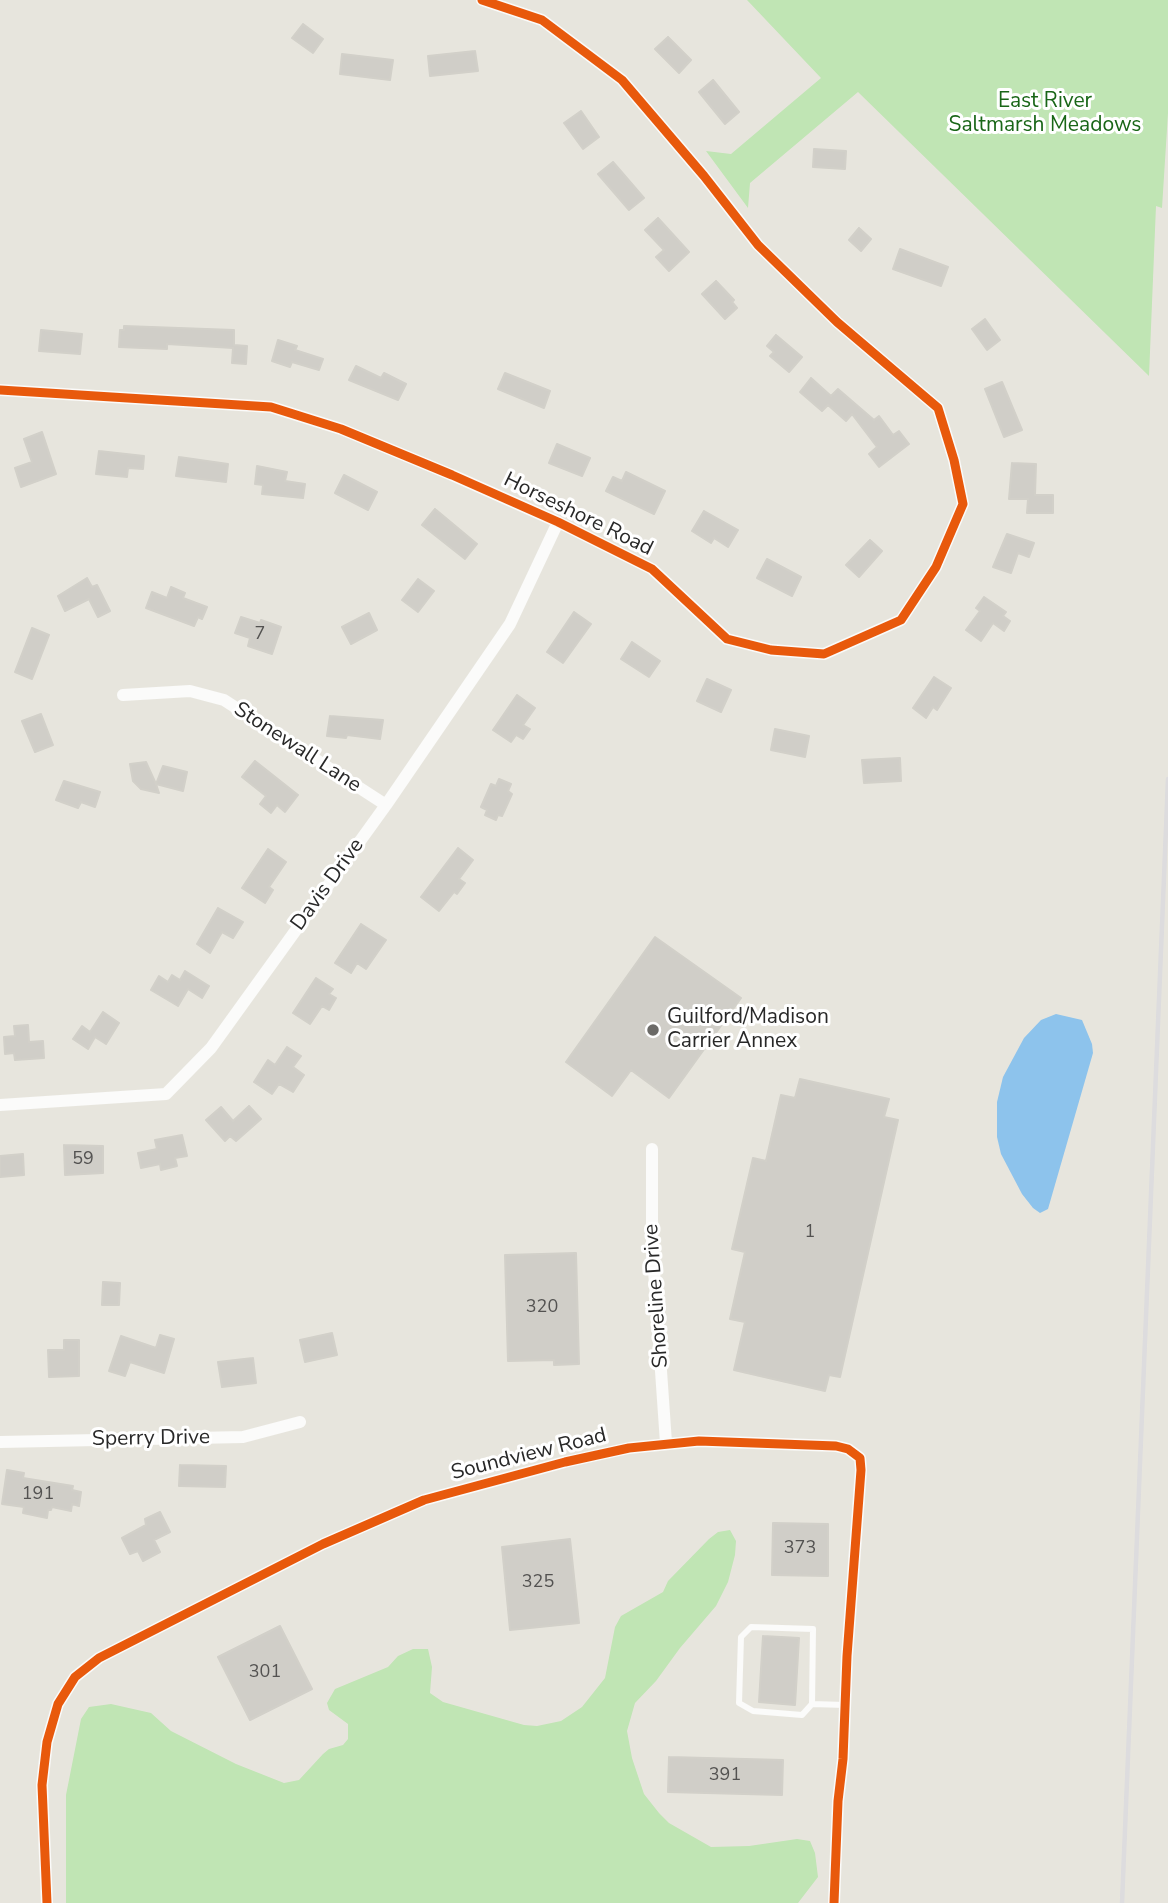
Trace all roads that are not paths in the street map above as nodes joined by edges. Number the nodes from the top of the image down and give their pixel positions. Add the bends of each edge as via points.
1 (482, 0) edge
2 (0, 390) edge
3 (558, 522) junction
4 (123, 695) dead end
5 (386, 806) junction
6 (0, 1105) edge
7 (652, 1149) dead end
8 (300, 1422) dead end
9 (0, 1442) edge
10 (666, 1443) junction
11 (812, 1704) junction
12 (845, 1705) junction
13 (47, 1903) edge
14 (834, 1903) edge

1 - 3 street, Horseshore Road via 542,20 622,80 758,245 837,323 938,408 963,504 936,567 901,620 824,654 771,650 727,639 652,569
2 - 3 street, Horseshore Road via 271,407 341,429
3 - 5 street, Davis Drive via 510,624
4 - 5 street, Stonewall Lane via 190,691 224,701
5 - 6 street, Davis Drive via 211,1048 166,1094
7 - 10 street, Shoreline Drive via 652,1241
8 - 9 street, Sperry Drive via 243,1437
10 - 12 street, Soundview Road via 804,1443 848,1449 859,1458
10 - 13 street, Soundview Road via 550,1465 424,1500 323,1544 99,1658 75,1677 58,1704 47,1742 42,1784
11 - 11 lane via 813,1629 751,1627 741,1637 739,1703 753,1711 802,1715
11 - 12 lane
12 - 14 street, Soundview Road

